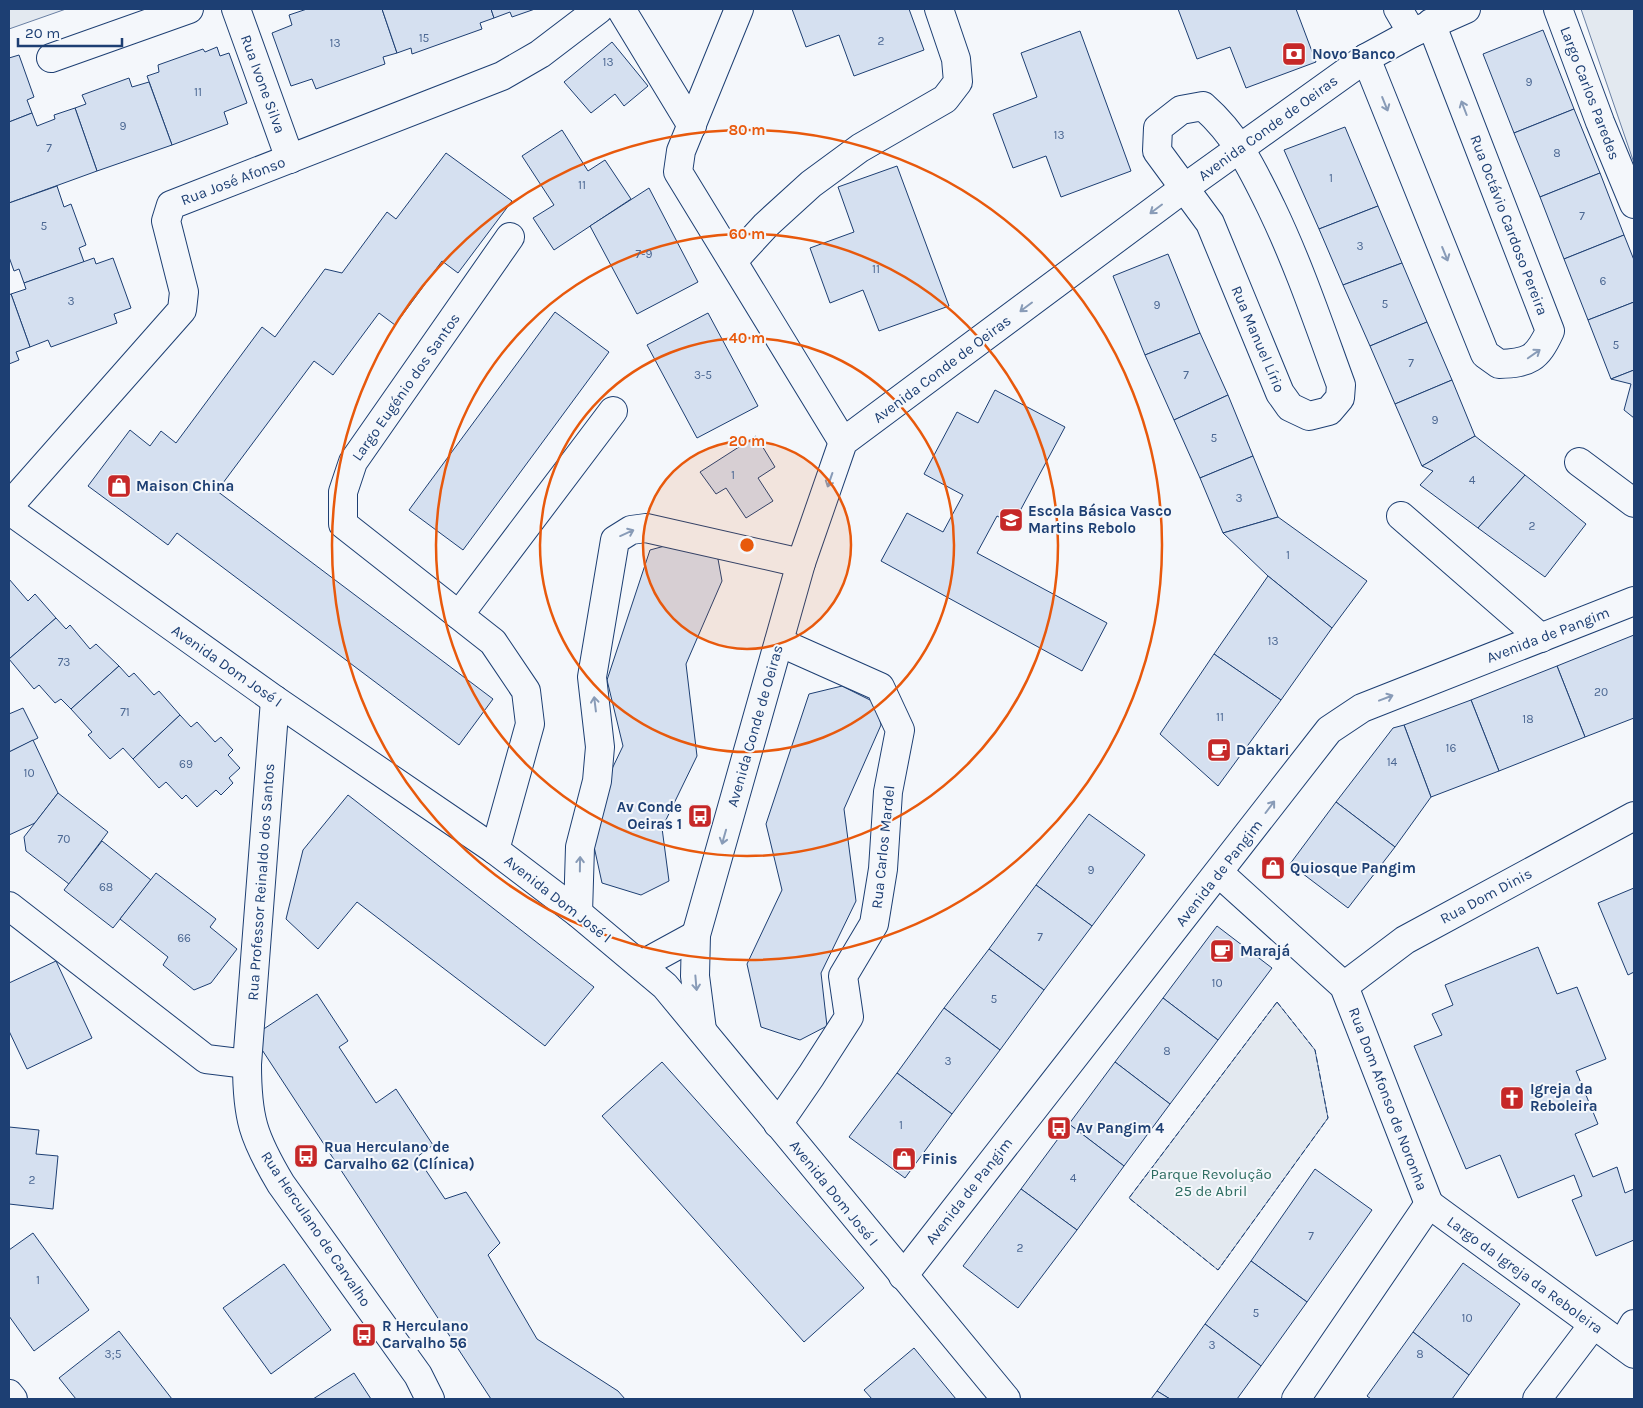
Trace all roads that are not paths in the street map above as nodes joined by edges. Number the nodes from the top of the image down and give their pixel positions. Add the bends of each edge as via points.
1 (189, 9) edge
2 (236, 9) edge
3 (599, 9) edge
4 (621, 9) edge
5 (739, 9) edge
6 (938, 9) edge
7 (1398, 9) edge
8 (1466, 9) edge
9 (1558, 9) edge
10 (1421, 28) junction
11 (50, 58) dead end
12 (1366, 58) junction
13 (692, 126) junction
14 (1240, 148) junction
15 (290, 159) junction
16 (1183, 189) junction
17 (1634, 204) edge
18 (510, 237) dead end
19 (733, 261) junction
20 (613, 412) dead end
21 (843, 442) junction
22 (1579, 462) dead end
23 (1634, 502) edge
24 (9, 506) edge
25 (9, 510) edge
26 (1401, 516) dead end
27 (801, 563) junction
28 (1634, 601) edge
29 (459, 615) junction
30 (1541, 638) junction
31 (779, 642) junction
32 (275, 700) junction
33 (1634, 816) edge
34 (495, 850) junction
35 (1219, 873) junction
36 (9, 906) edge
37 (578, 912) junction
38 (696, 935) junction
39 (641, 965) junction
40 (1344, 986) junction
41 (702, 1030) junction
42 (247, 1064) junction
43 (778, 1124) junction
44 (1429, 1204) junction
45 (903, 1276) junction
46 (1593, 1325) junction
47 (1630, 1341) edge
48 (9, 1394) edge
49 (13, 1399) edge
50 (430, 1399) edge
51 (1006, 1399) edge
52 (1296, 1399) edge
53 (1537, 1399) edge

1 - 11 street
2 - 15 street, Rua Ivone Silva
3 - 15 street, Rua José Afonso via 540,54 502,76
4 - 13 street
5 - 13 street
6 - 19 street via 956,59 958,82 945,98 860,148 811,184
7 - 10 street, Rua Octávio Cardoso Pereira
8 - 10 street, Avenida Conde de Oeiras
9 - 17 street, Largo Carlos Paredes
10 - 12 street, Avenida Conde de Oeiras
12 -> 10 street, Rua Octávio Cardoso Pereira via 1485,354 1498,364 1521,363 1541,350 1550,331
12 - 14 street, Avenida Conde de Oeiras
13 - 19 street via 681,151 678,172
14 - 16 street, Avenida Conde de Oeiras
14 - 16 street, Rua Manuel Lírio via 1223,124 1204,106 1182,110 1158,128 1157,151
14 - 16 street, Rua Manuel Lírio via 1293,254 1341,386 1340,398 1329,411 1309,416 1290,407 1280,393 1210,223
15 - 24 street, Rua José Afonso via 171,205 166,221 184,292 182,310
16 -> 21 street, Avenida Conde de Oeiras
18 - 29 street, Largo Eugénio dos Santos via 353,462 343,492 343,524
19 - 21 street
20 - 29 street
21 -> 27 street, Avenida Conde de Oeiras
22 - 23 street
25 - 32 street, Avenida Dom José I
26 - 30 street
27 - 31 street, Avenida Conde de Oeiras
37 -> 27 street via 580,847 597,781 600,747 592,677 615,540 631,530 646,528
28 - 30 street, Avenida de Pangim
29 - 34 street, Largo Eugénio dos Santos via 493,642 526,691 530,724
35 -> 30 street, Avenida de Pangim via 1329,730 1362,708
31 -> 38 street, Avenida Conde de Oeiras
31 - 43 street, Rua Carlos Mardel via 880,686 900,730 888,792 883,868 874,924 843,976 849,1017
32 - 34 street, Avenida Dom José I
32 - 42 street, Rua Professor Reinaldo dos Santos
33 - 40 street, Rua Dom Dinis via 1405,940
34 - 37 street, Avenida Dom José I
35 - 40 street, Rua Dom Afonso de Noronha
35 - 45 street, Avenida de Pangim
36 - 42 street via 206,1059
37 - 39 street, Avenida Dom José I
38 - 39 street
38 -> 41 street, Avenida Conde de Oeiras via 695,976
39 - 41 street, Avenida Dom José I via 665,986
40 - 44 street, Rua Dom Afonso de Noronha
41 - 43 street, Avenida Dom José I
42 - 50 street, Rua Herculano de Carvalho via 251,1124 261,1150 281,1184 418,1375
43 - 45 street, Avenida Dom José I
44 - 46 street, Largo da Igreja da Reboleira
44 - 52 street, Rua Dom Afonso de Noronha
45 - 51 street, Avenida Dom José I
46 - 47 street, Largo da Igreja da Reboleira
46 - 53 street
48 - 49 street

